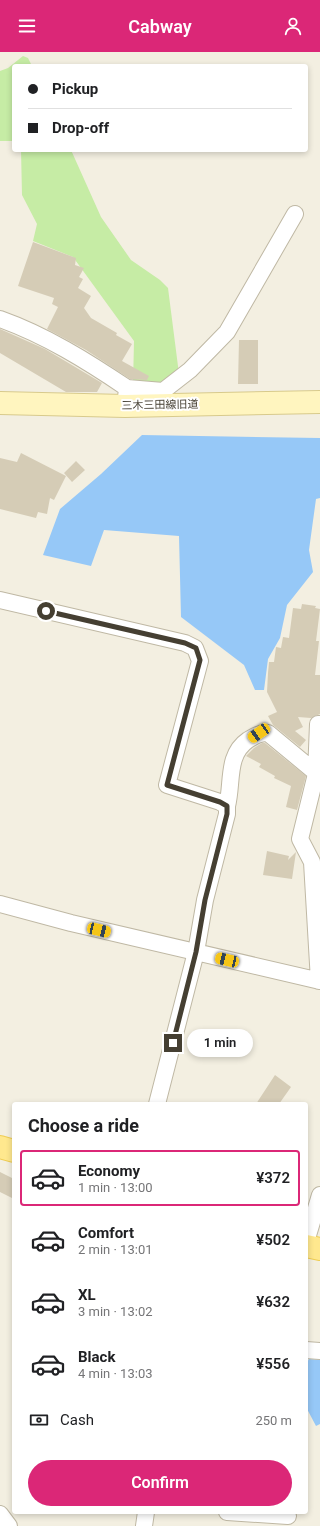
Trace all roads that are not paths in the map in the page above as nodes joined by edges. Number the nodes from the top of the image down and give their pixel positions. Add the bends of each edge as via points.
1 (295, 214) dead end
2 (0, 320) edge
3 (126, 397) junction
4 (320, 402) edge
5 (0, 403) edge
6 (0, 600) edge
7 (320, 724) edge
8 (318, 775) edge
9 (227, 806) junction
10 (0, 904) edge
11 (196, 952) junction
12 (319, 981) edge
13 (158, 1102) edge
14 (0, 1147) edge
15 (12, 1150) edge
16 (320, 1195) edge
17 (308, 1235) edge
18 (308, 1246) edge
19 (320, 1249) edge
20 (308, 1350) edge
21 (320, 1351) edge
22 (0, 1514) edge
23 (146, 1514) edge
24 (247, 1514) edge
25 (288, 1518) edge
26 (9, 1526) edge
27 (144, 1526) edge

1 - 3 street via 227,332 190,370 163,391
2 - 3 street via 21,327 90,363
3 - 4 street, 三木三田線旧道
3 - 5 street, 三木三田線旧道
6 - 9 street via 185,643 196,648 200,660 167,785
7 - 8 street
8 - 9 street via 268,733 259,733 242,745 232,761
8 - 12 street via 300,839 312,862
9 - 11 street
10 - 11 street
11 - 12 street
11 - 13 street
14 - 15 main road
16 - 17 street
18 - 19 main road
20 - 21 street
22 - 26 street
23 - 27 street
24 - 25 street

